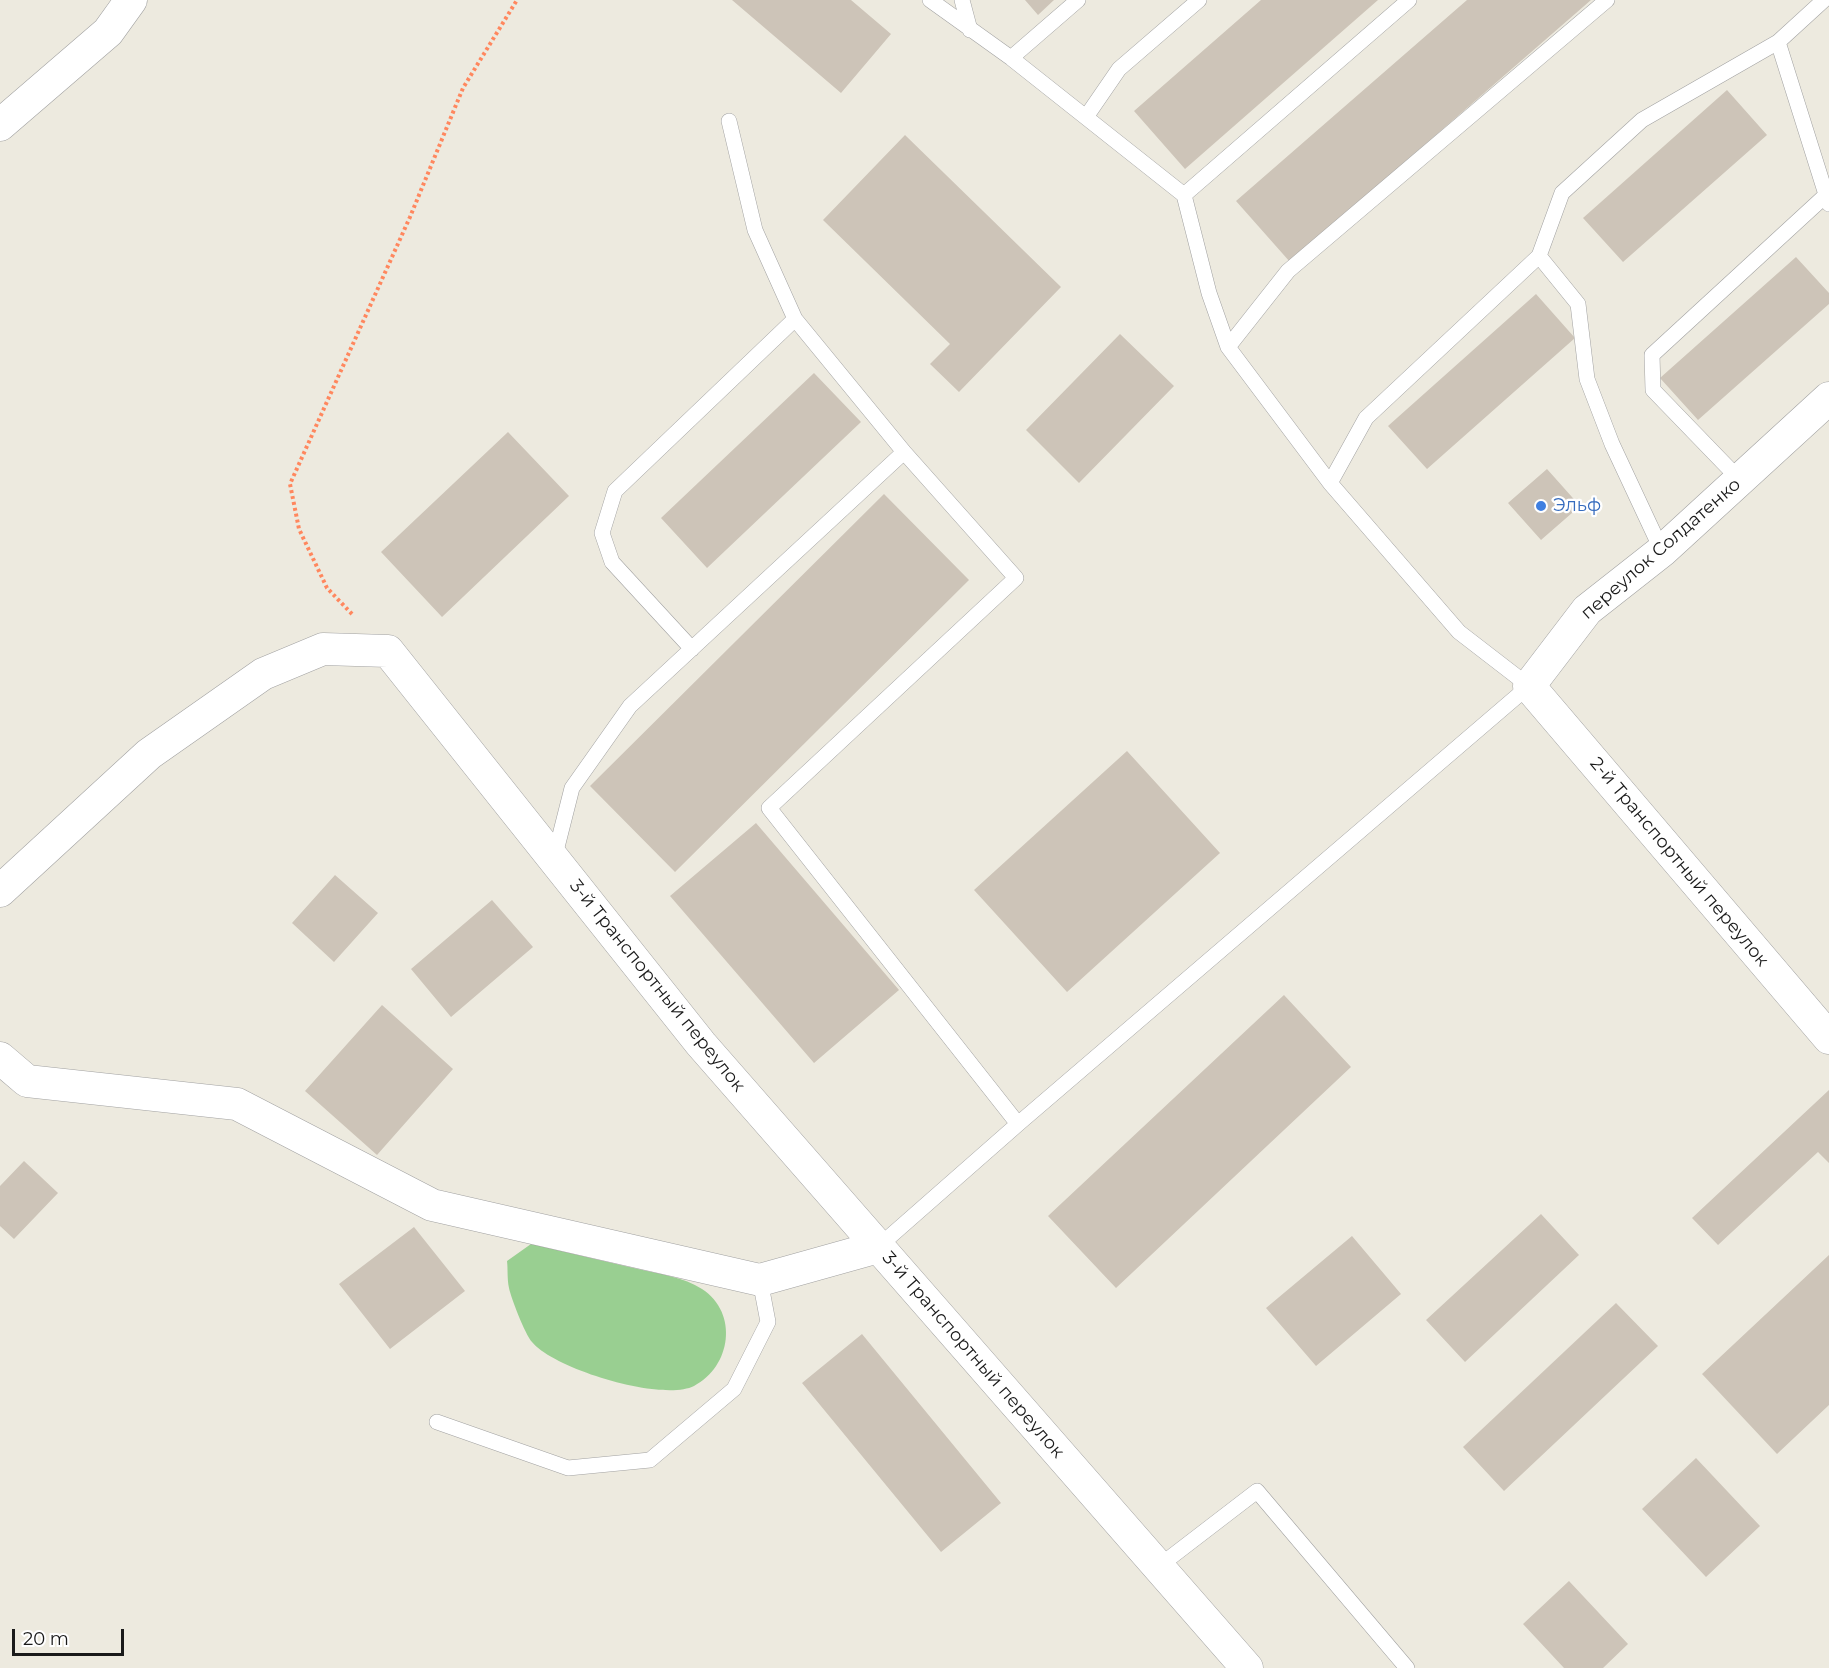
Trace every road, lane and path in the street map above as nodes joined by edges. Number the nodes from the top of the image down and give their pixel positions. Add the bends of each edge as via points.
1 (130, 0) edge
2 (517, 0) edge
3 (930, 0) edge
4 (962, 0) edge
5 (1078, 0) edge
6 (1199, 0) edge
7 (1409, 0) edge
8 (1607, 0) edge
9 (1824, 0) edge
10 (970, 30) junction
11 (1778, 42) junction
12 (1011, 58) junction
13 (1086, 117) junction
14 (729, 121) dead end
15 (0, 125) edge
16 (1184, 195) junction
17 (1827, 200) edge
18 (1539, 256) junction
19 (795, 319) junction
20 (1228, 347) junction
21 (1829, 398) edge
22 (904, 452) junction
23 (1740, 480) junction
24 (1330, 483) junction
25 (1662, 551) junction
26 (692, 649) junction
27 (388, 651) junction
28 (1529, 686) junction
29 (554, 859) junction
30 (0, 891) edge
31 (1829, 1038) edge
32 (0, 1058) edge
33 (1018, 1124) junction
34 (878, 1247) junction
35 (760, 1280) junction
36 (437, 1422) dead end
37 (1158, 1567) junction
38 (1247, 1668) edge
39 (1407, 1668) edge

1 - 15 street via 108,32
2 - 27 path via 463,88 410,217 290,484 299,529 327,588
3 - 10 lane
4 - 10 lane
5 - 12 lane
6 - 13 lane via 1119,69
7 - 16 lane
8 - 20 lane via 1288,271
9 - 11 lane
10 - 12 lane
11 - 17 lane
11 - 18 lane via 1642,120 1562,193
12 - 13 lane
13 - 16 lane
14 - 19 lane via 755,230
16 - 20 lane via 1209,293
17 - 23 lane via 1652,355 1653,390
18 - 24 lane via 1366,418
18 - 25 lane via 1578,304 1587,380
19 - 22 lane
19 - 26 lane via 615,491 602,533 612,562
20 - 24 lane
21 - 23 street, переулок Солдатенко
22 - 26 lane
22 - 33 lane via 1016,578 769,808
23 - 25 street, переулок Солдатенко
24 - 28 lane via 1459,632
25 - 28 street, переулок Солдатенко via 1587,610
26 - 29 lane via 630,706 572,788
27 - 29 street, 3-й Транспортный переулок
27 - 30 street via 323,649 263,674 149,754
28 - 31 street, 2-й Транспортный переулок
28 - 33 lane
29 - 34 street, 3-й Транспортный переулок via 701,1044
32 - 35 street via 27,1081 237,1104 432,1205
33 - 34 lane
34 - 35 street
34 - 37 street, 3-й Транспортный переулок
35 - 36 lane via 768,1322 734,1389 650,1460 568,1468
37 - 38 street, 3-й Транспортный переулок
37 - 39 lane via 1257,1491

